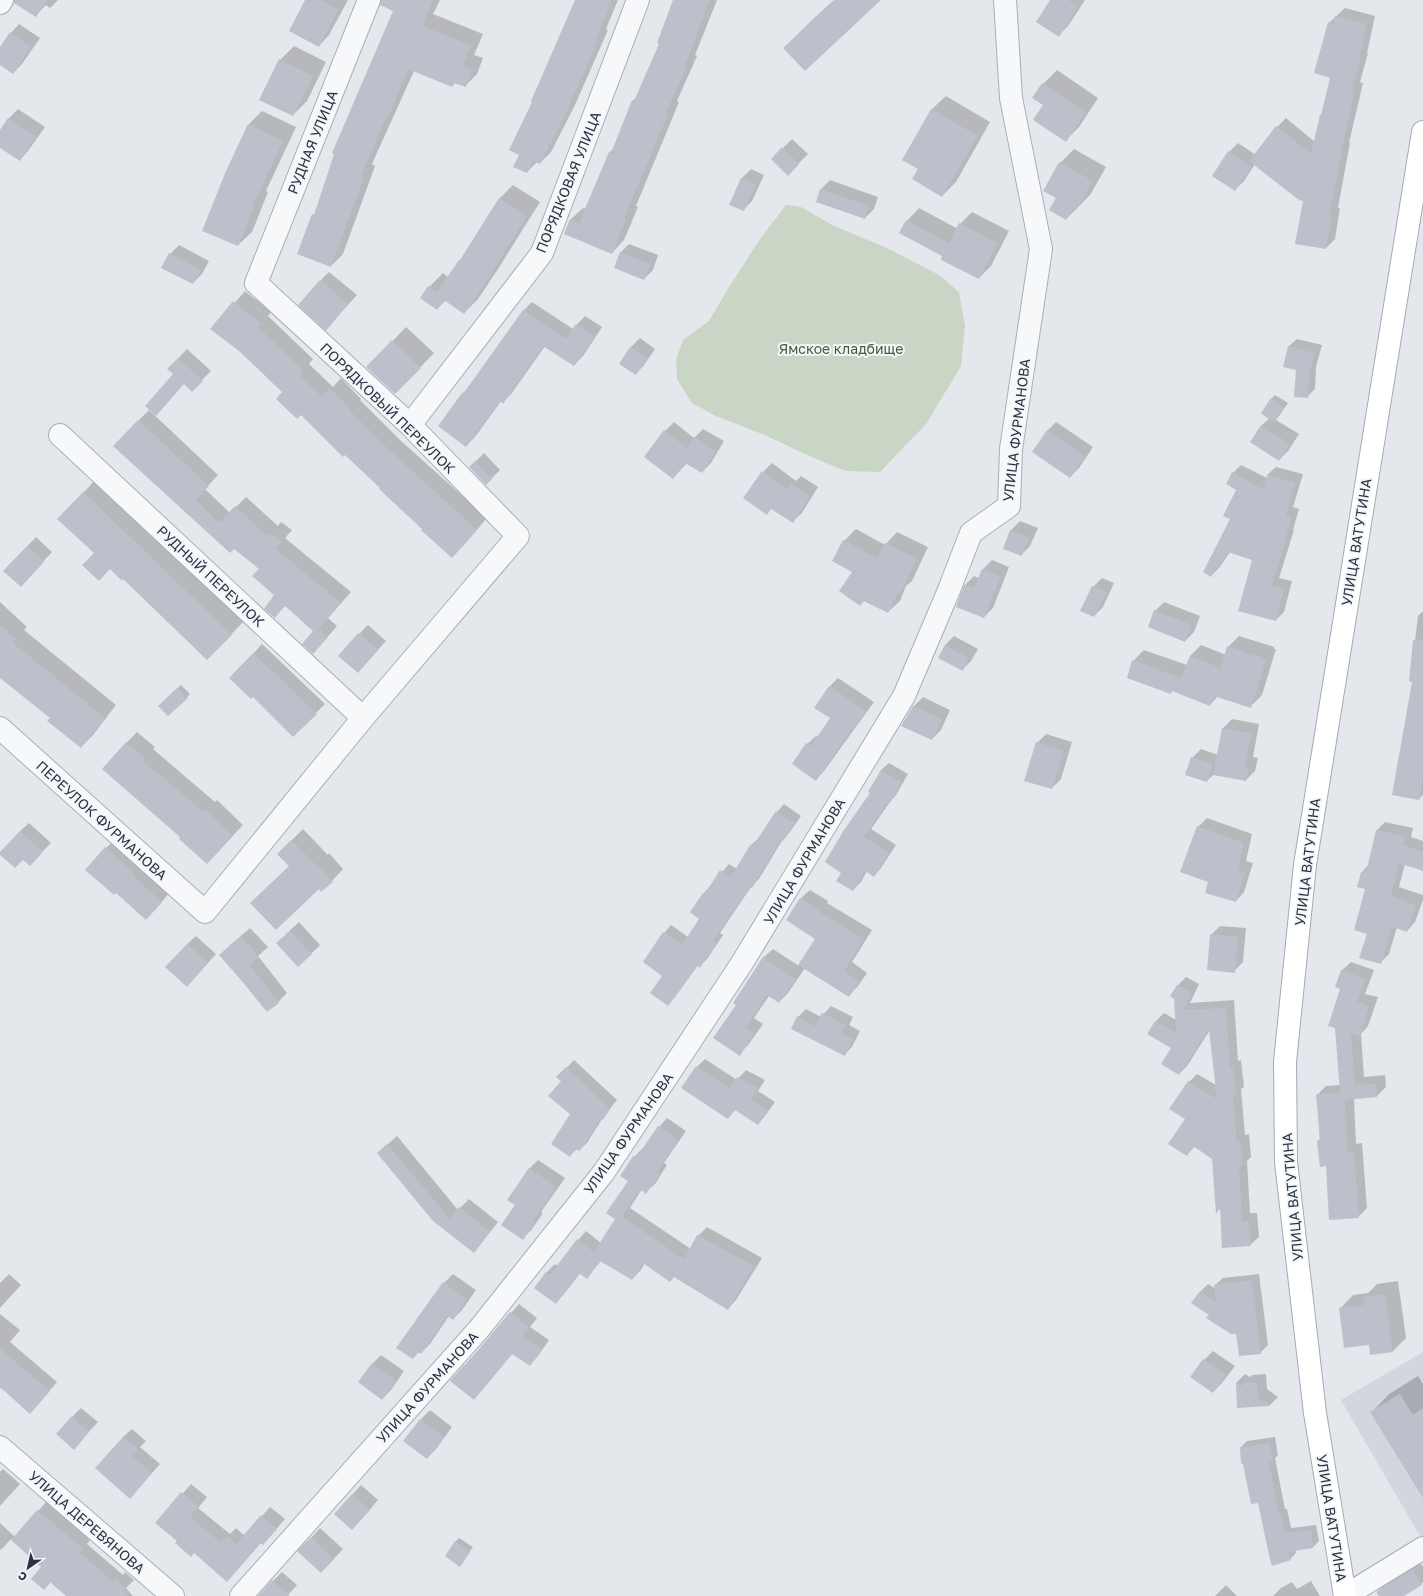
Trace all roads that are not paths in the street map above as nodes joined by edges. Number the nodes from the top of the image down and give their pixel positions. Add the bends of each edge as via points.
1 (2, 0) edge
2 (369, 0) edge
3 (638, 0) edge
4 (1005, 0) edge
5 (0, 3) edge
6 (1423, 132) edge
7 (256, 283) joint
8 (410, 425) junction
9 (60, 435) dead end
10 (362, 718) junction
11 (0, 728) edge
12 (0, 1447) edge
13 (1423, 1548) edge
14 (173, 1596) edge
15 (241, 1596) edge
16 (1345, 1596) edge

1 - 5 street
2 - 7 street, РУДНАЯ УЛИЦА
3 - 8 street, ПОРЯДКОВАЯ УЛИЦА via 542,252
4 - 15 street, УЛИЦА ФУРМАНОВА via 1011,98 1040,249 1011,449 1009,506 971,533 904,696 742,963 604,1172 479,1328
6 - 16 main road, УЛИЦА ВАТУТИНА via 1304,865 1285,1062 1286,1162 1315,1413
7 - 8 street, ПОРЯДКОВЫЙ ПЕРЕУЛОК
8 - 10 street, ПОРЯДКОВЫЙ ПЕРЕУЛОК via 518,536
9 - 10 street, РУДНЫЙ ПЕРЕУЛОК
10 - 11 street, ПЕРЕУЛОК ФУРМАНОВА via 205,912
12 - 14 street, УЛИЦА ДЕРЕВЯНОВА
13 - 16 street

